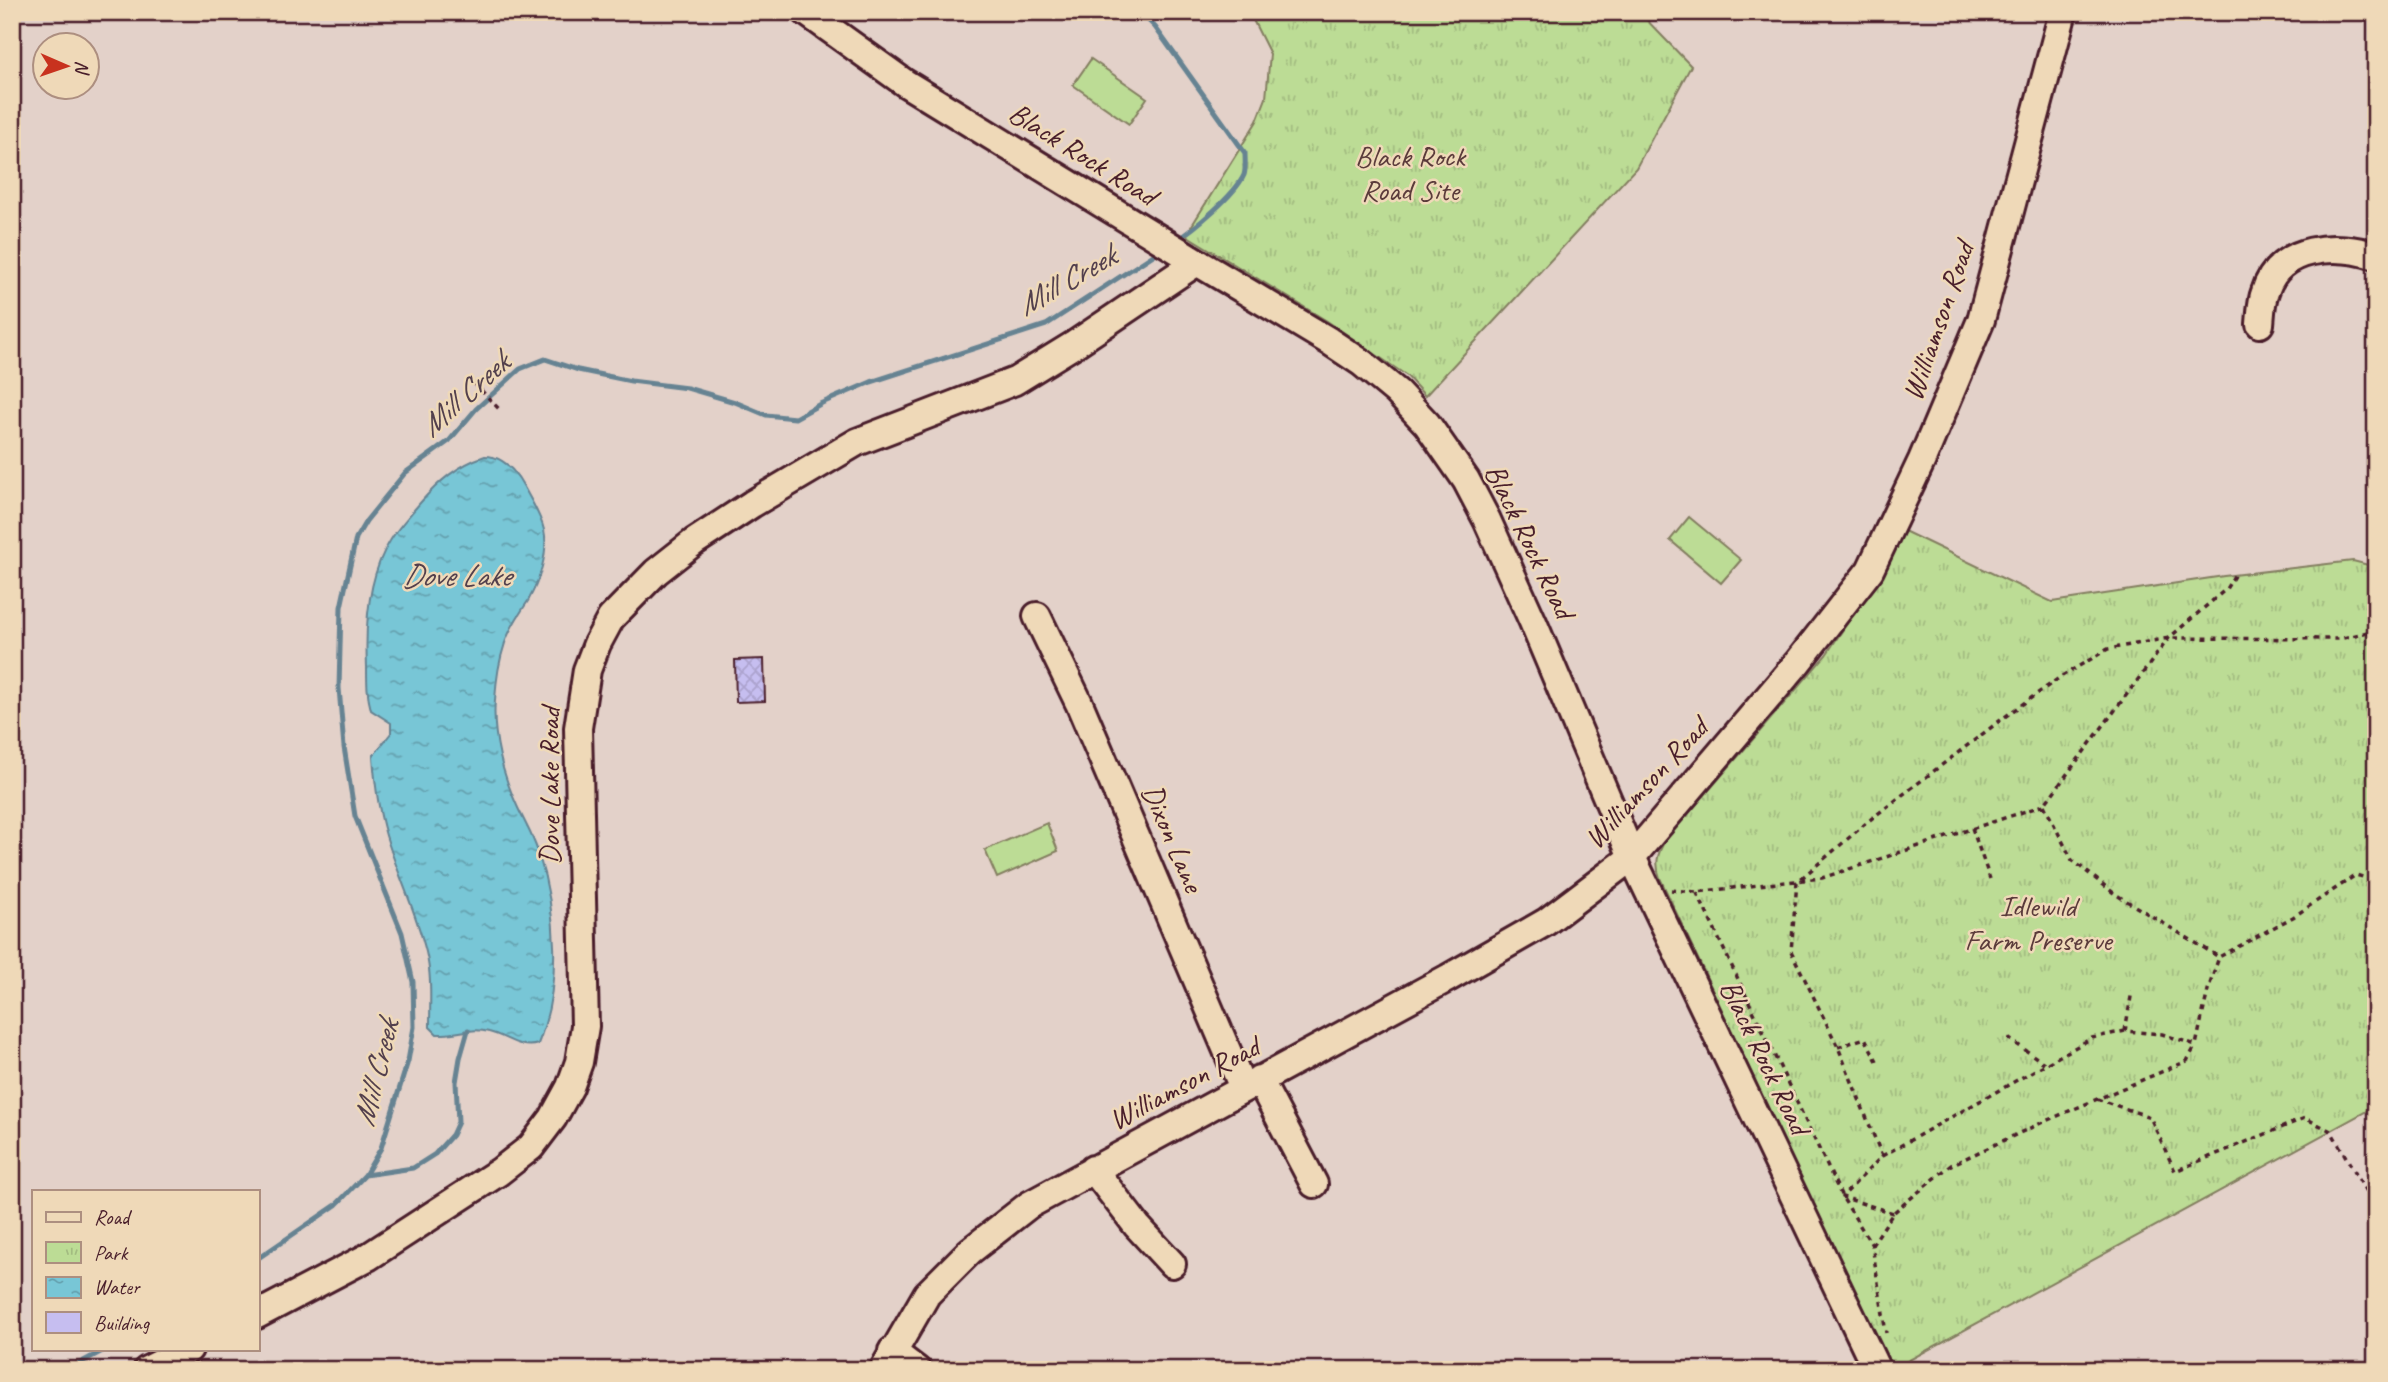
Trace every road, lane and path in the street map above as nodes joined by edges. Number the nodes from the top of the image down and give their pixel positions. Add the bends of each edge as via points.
1 (806, 12) edge
2 (2063, 12) edge
3 (1178, 251) junction
4 (2376, 256) edge
5 (2260, 324) dead end
6 (474, 383) dead end
7 (501, 411) dead end
8 (2235, 574) dead end
9 (1037, 616) dead end
10 (2376, 630) edge
11 (2169, 638) junction
12 (2044, 805) junction
13 (1972, 828) junction
14 (1632, 856) junction
15 (1990, 879) dead end
16 (2376, 881) edge
17 (1797, 882) junction
18 (1647, 888) junction
19 (1696, 892) junction
20 (2219, 957) junction
21 (2132, 991) dead end
22 (2125, 1031) junction
23 (2008, 1038) dead end
24 (2196, 1045) junction
25 (1838, 1047) junction
26 (1877, 1061) dead end
27 (2045, 1063) junction
28 (1252, 1084) junction
29 (2097, 1099) junction
30 (1882, 1156) junction
31 (1093, 1169) junction
32 (1314, 1184) dead end
33 (1842, 1197) junction
34 (2376, 1209) edge
35 (1894, 1213) junction
36 (1872, 1245) junction
37 (1172, 1264) dead end
38 (259, 1314) edge
39 (1887, 1340) dead end
40 (187, 1350) edge
41 (888, 1360) edge
42 (147, 1370) edge
43 (917, 1370) edge
44 (1878, 1370) edge

1 - 3 street, Black Rock Road via 905,83
2 - 14 street, Williamson Road via 1981,320 1870,570 1798,662
3 - 14 street, Black Rock Road via 1362,363 1397,391 1449,454 1515,579
3 - 38 street, Dove Lake Road via 1075,344 1015,381 857,442 694,542 618,611 587,670 578,728 585,1026 570,1087 531,1147 499,1172 368,1257
4 - 5 street via 2337,247 2292,257 2265,290
6 - 7 path
8 - 11 path via 2225,589
9 - 28 street, Dixon Lane
10 - 11 path via 2339,639
11 - 12 path
11 - 17 path via 2108,649 2062,676 1871,819
12 - 13 path
12 - 20 path via 2072,860 2115,894
13 - 15 path
13 - 17 path via 1822,878
14 - 18 street, Black Rock Road
14 - 28 street, Williamson Road via 1546,922
16 - 20 path via 2356,875 2293,917
17 - 19 path
17 - 25 path via 1791,951
18 - 19 path
18 - 44 street, Black Rock Road
19 - 33 path
20 - 24 path
21 - 22 path
22 - 24 path via 2162,1034
22 - 27 path via 2092,1038
23 - 27 path
24 - 29 path via 2187,1061
25 - 26 path via 1865,1038
25 - 30 path
27 - 30 path
28 - 31 street, Williamson Road
28 - 32 street, Dixon Lane
29 - 34 path via 2150,1118 2175,1171 2305,1118 2331,1131
29 - 35 path via 1951,1165
30 - 33 path
31 - 37 street
31 - 41 street, Williamson Road via 1029,1205 970,1251 927,1294
33 - 35 path
33 - 36 path
35 - 36 path
36 - 39 path
40 - 42 street
41 - 43 street

